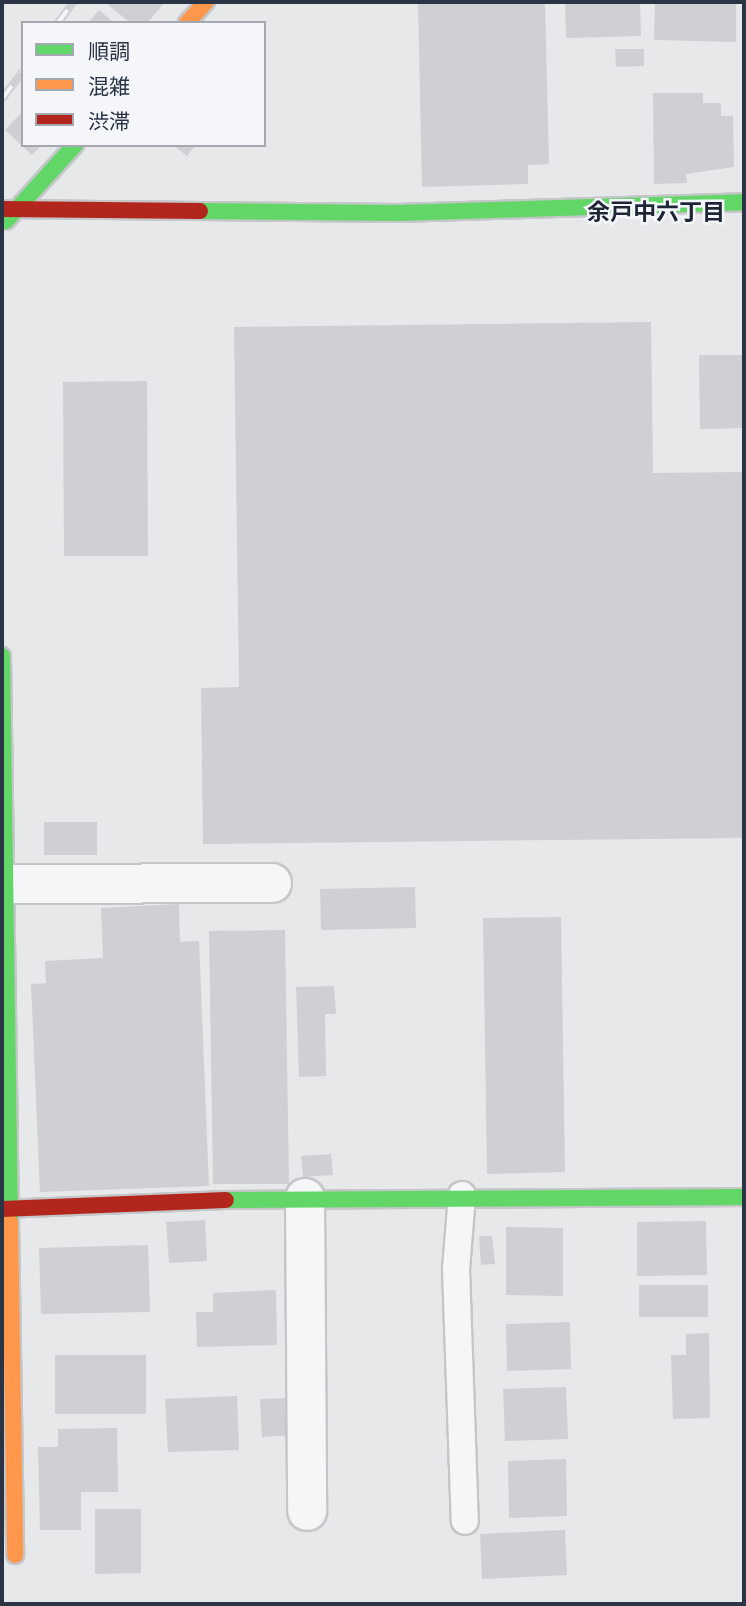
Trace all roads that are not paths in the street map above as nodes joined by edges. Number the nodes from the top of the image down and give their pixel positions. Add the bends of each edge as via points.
1 (206, 2) edge
2 (189, 21) edge
3 (73, 147) edge
4 (744, 202) edge
5 (10, 209) edge
6 (2, 226) edge
7 (2, 656) edge
8 (272, 883) dead end
9 (4, 884) edge
10 (462, 1195) junction
11 (744, 1197) edge
12 (305, 1198) junction
13 (6, 1209) edge
14 (307, 1511) dead end
15 (465, 1521) dead end
16 (15, 1555) dead end

1 - 2 street
3 - 5 street
4 - 5 street via 398,213
5 - 6 street
7 - 9 street
8 - 9 street
9 - 13 street
10 - 11 street
10 - 12 street
10 - 15 lane via 456,1269
12 - 13 street
12 - 14 street
13 - 16 street

